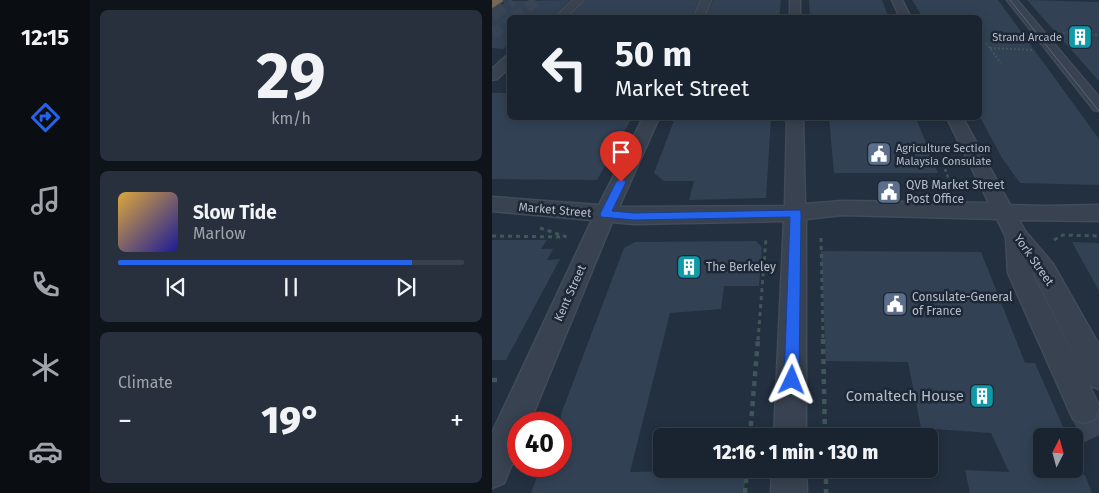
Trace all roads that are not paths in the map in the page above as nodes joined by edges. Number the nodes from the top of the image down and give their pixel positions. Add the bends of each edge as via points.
1 (579, 0) edge
2 (706, 0) edge
3 (795, 0) edge
4 (897, 0) edge
5 (1012, 0) edge
6 (497, 1) edge
7 (492, 4) edge
8 (562, 15) edge
9 (699, 15) edge
10 (795, 15) edge
11 (904, 15) edge
12 (507, 63) edge
13 (492, 76) edge
14 (1098, 107) edge
15 (650, 120) edge
16 (796, 120) edge
17 (956, 120) edge
18 (492, 204) edge
19 (1003, 212) junction
20 (796, 213) junction
21 (1098, 213) edge
22 (605, 214) junction
23 (1017, 237) junction
24 (1098, 375) edge
25 (1084, 408) tunnel mouth
26 (790, 428) edge
27 (492, 470) edge
28 (789, 478) edge
29 (789, 493) edge

1 - 8 street
2 - 9 street
3 - 10 street
4 - 11 street
5 - 14 street
6 - 7 highway
12 - 13 street
15 - 22 street, Kent Street
16 - 20 street
17 - 19 street, York Street
18 - 22 street, Market Street
19 - 20 street, Market Street via 842,208
19 - 21 street, Market Street
19 - 23 street, York Street
20 - 22 street, Market Street
20 - 26 street
22 - 27 street, Kent Street
23 - 24 street, York Street via 1045,271
23 - 25 street via 1020,273
28 - 29 street

